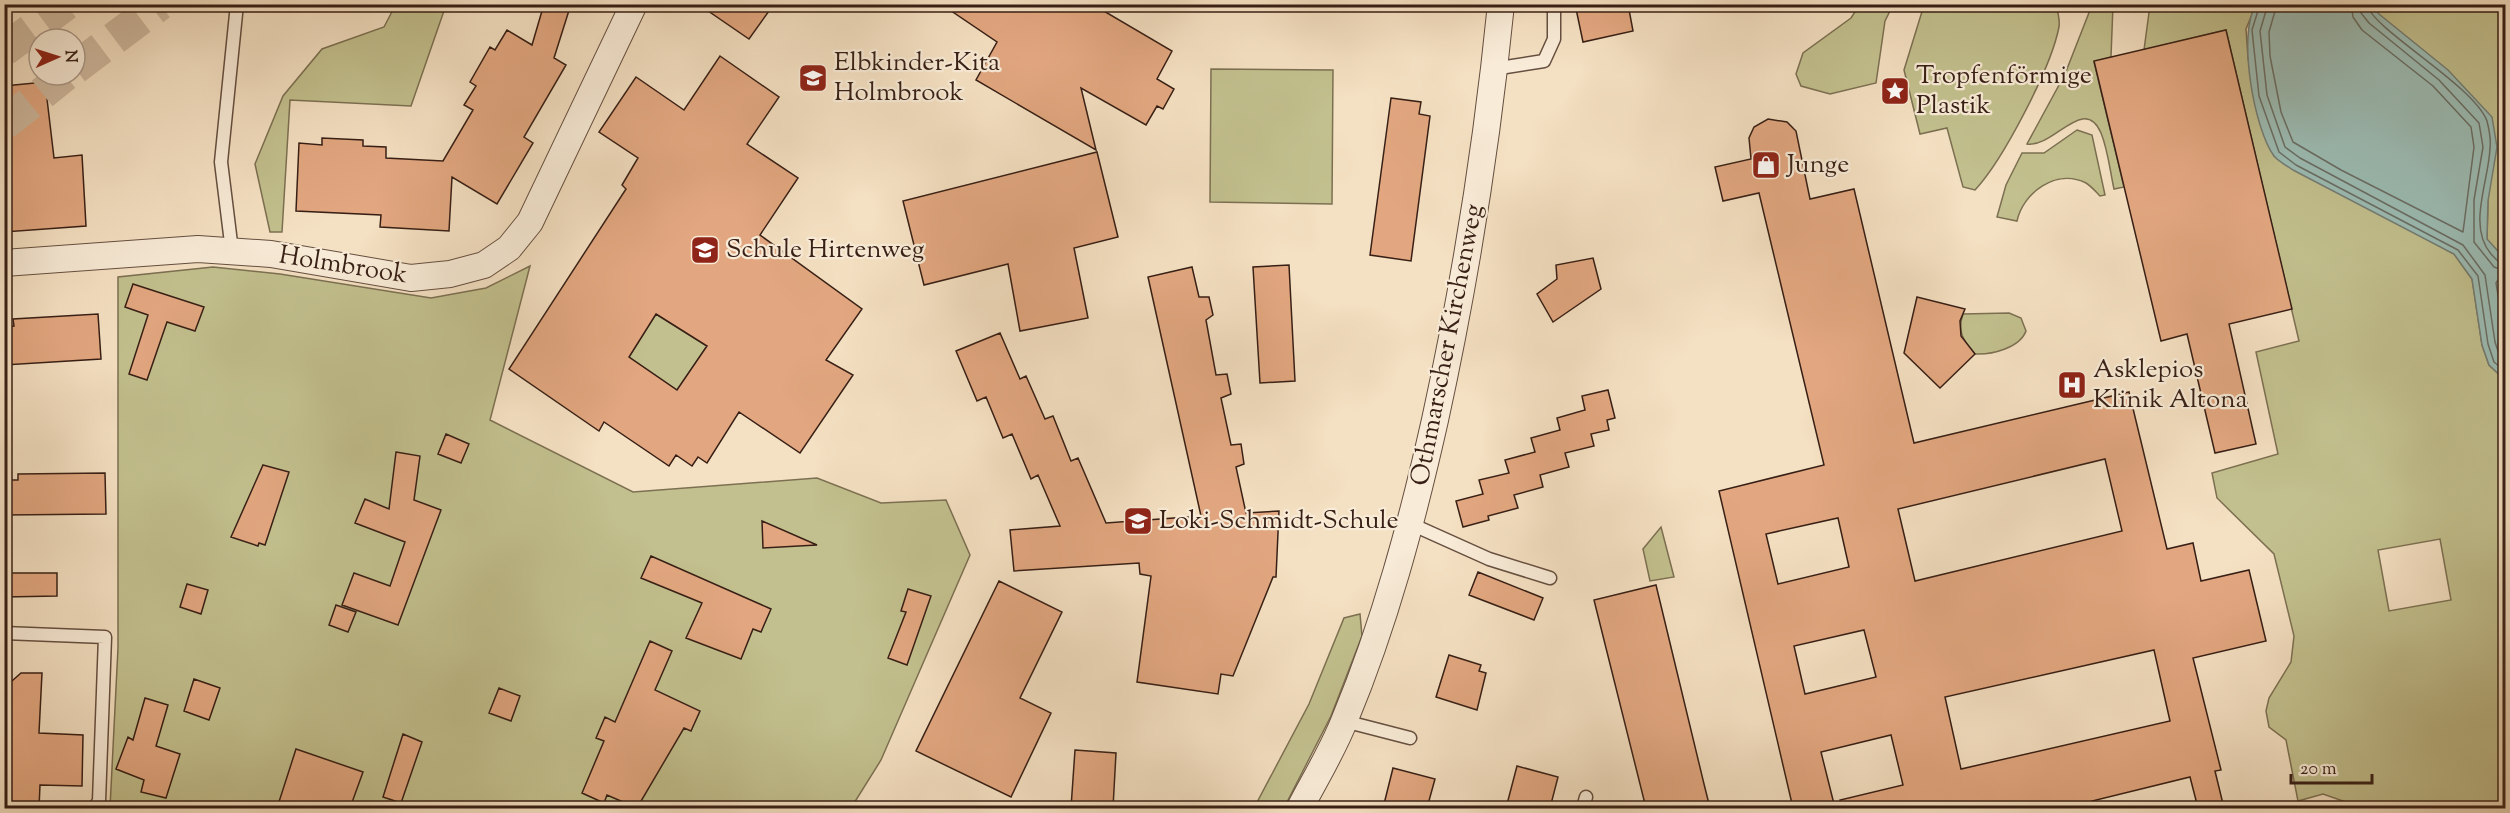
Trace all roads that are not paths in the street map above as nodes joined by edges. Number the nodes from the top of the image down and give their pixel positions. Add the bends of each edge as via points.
1 (237, 4) edge
2 (634, 4) edge
3 (1501, 4) edge
4 (1554, 4) edge
5 (1493, 69) junction
6 (232, 251) junction
7 (4, 262) edge
8 (1411, 524) junction
9 (1550, 578) dead end
10 (4, 633) edge
11 (1344, 721) junction
12 (1410, 738) dead end
13 (94, 808) edge
14 (1300, 808) edge

1 - 6 lane via 221,162
2 - 6 street, Holmbrook via 530,222 509,248 484,265 411,279 271,254
3 - 5 street, Othmarscher Kirchenweg
4 - 5 lane via 1554,39 1544,61
5 - 8 street, Othmarscher Kirchenweg via 1477,205 1456,326
6 - 7 street, Holmbrook via 198,249
8 - 9 lane via 1490,560
8 - 11 street, Othmarscher Kirchenweg
10 - 13 lane via 105,637 99,801
11 - 12 lane
11 - 14 street, Othmarscher Kirchenweg

